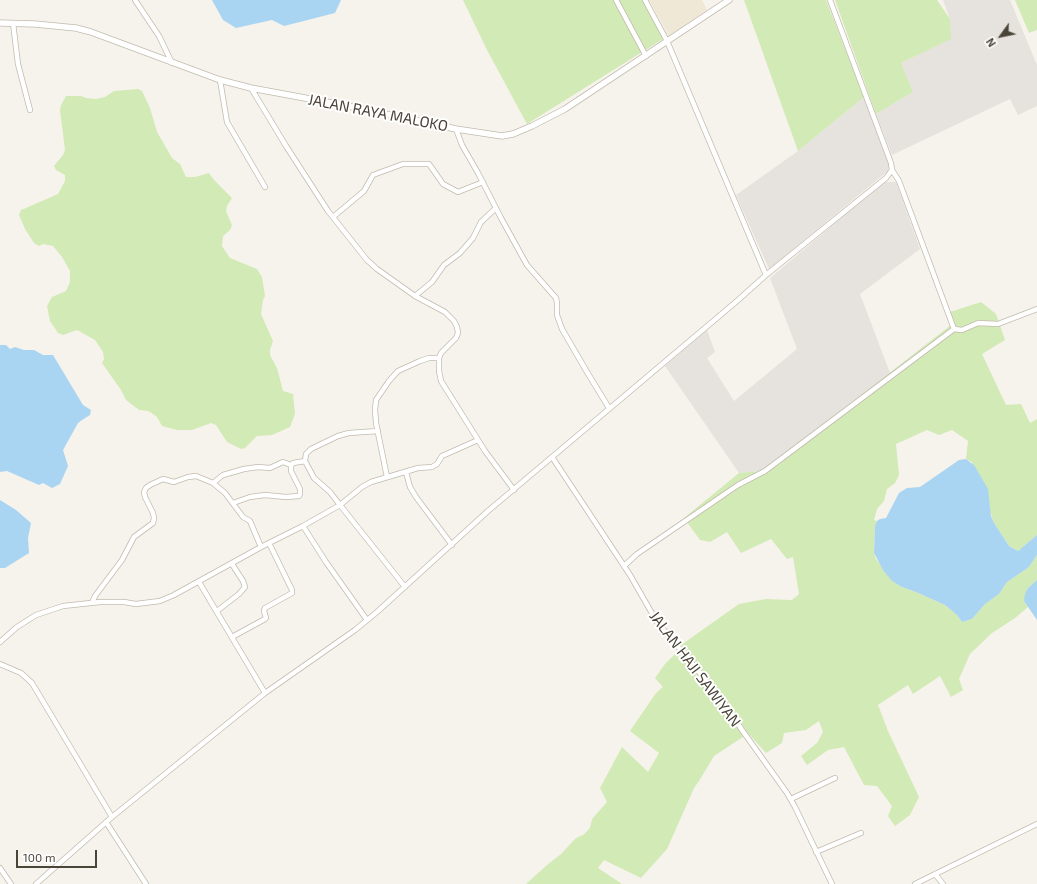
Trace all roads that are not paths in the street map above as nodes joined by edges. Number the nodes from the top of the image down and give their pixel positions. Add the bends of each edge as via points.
1 (135, 0) edge
2 (616, 0) edge
3 (645, 0) edge
4 (729, 0) edge
5 (830, 0) edge
6 (0, 22) edge
7 (13, 23) junction
8 (667, 41) junction
9 (646, 56) junction
10 (172, 63) junction
11 (220, 80) junction
12 (251, 88) junction
13 (30, 110) dead end
14 (456, 129) junction
15 (892, 170) junction
16 (483, 182) junction
17 (265, 187) dead end
18 (496, 208) junction
19 (333, 217) junction
20 (766, 275) junction
21 (415, 296) junction
22 (1037, 309) edge
23 (954, 329) junction
24 (439, 358) junction
25 (610, 408) junction
26 (378, 431) junction
27 (478, 440) junction
28 (552, 457) junction
29 (305, 461) junction
30 (291, 465) junction
31 (406, 472) junction
32 (387, 477) junction
33 (213, 483) junction
34 (514, 490) junction
35 (233, 503) junction
36 (340, 505) junction
37 (303, 526) junction
38 (269, 543) junction
39 (452, 545) junction
40 (261, 547) junction
41 (232, 564) junction
42 (624, 566) junction
43 (199, 582) junction
44 (405, 587) junction
45 (92, 603) junction
46 (217, 612) junction
47 (368, 620) junction
48 (232, 637) junction
49 (0, 642) edge
50 (0, 664) edge
51 (265, 693) junction
52 (835, 778) dead end
53 (791, 799) junction
54 (112, 816) junction
55 (106, 822) junction
56 (1037, 824) edge
57 (861, 833) dead end
58 (816, 852) junction
59 (0, 868) edge
60 (935, 874) junction
61 (11, 884) edge
62 (36, 884) edge
63 (146, 884) edge
64 (832, 884) edge
65 (915, 884) edge
66 (943, 884) edge

1 - 10 street via 159,36
2 - 9 street
3 - 8 street
4 - 8 street, JALAN RAYA MALOKO
5 - 15 street
6 - 7 street, JALAN RAYA MALOKO
7 - 10 street, JALAN RAYA MALOKO via 82,29
7 - 13 street via 18,64
8 - 9 street, JALAN RAYA MALOKO
8 - 20 street
9 - 14 street, JALAN RAYA MALOKO via 565,109 513,134 502,136
10 - 11 street, JALAN RAYA MALOKO
11 - 12 street, JALAN RAYA MALOKO
11 - 17 street via 227,122
12 - 14 street, JALAN RAYA MALOKO
12 - 19 street
14 - 16 street
15 - 20 street via 886,178
15 - 23 street via 899,181
16 - 18 street
16 - 19 street via 458,192 442,184 429,164 403,164 373,175 364,191
18 - 21 street via 479,226 460,253 444,265 432,282
18 - 25 street via 527,265 556,298 557,315 562,329
19 - 21 street via 371,264
20 - 25 street
21 - 24 street via 445,312 457,327 456,338
22 - 23 street via 998,324 978,323 962,330
23 - 42 street via 765,471 738,485 637,554
24 - 26 street via 420,361 398,371 391,378 376,400
24 - 27 street via 441,381
25 - 28 street
26 - 29 street via 338,436 311,449 306,454
26 - 32 street
27 - 31 street via 442,456 438,464 432,467
27 - 34 street
28 - 34 street
28 - 42 street, JALAN HAJI SAWIYAN
29 - 30 street
29 - 36 street via 317,481
30 - 33 street via 282,462 269,468 244,469 223,475
30 - 35 street via 291,471 300,489 298,496 265,495
31 - 32 street
31 - 39 street via 413,492
32 - 36 street via 365,485
33 - 35 street
33 - 45 street via 196,476 174,482 164,479 146,488 144,494 153,513 153,523 134,537 122,560
34 - 39 street
35 - 40 street via 242,516 251,522
36 - 37 street
36 - 44 street
37 - 38 street
37 - 47 street
38 - 40 street
38 - 48 street via 292,593 265,608 265,619
39 - 44 street
40 - 41 street
41 - 43 street
41 - 46 street via 245,587
42 - 53 street, JALAN HAJI SAWIYAN via 657,622 721,698
43 - 45 street via 154,603
43 - 46 street
44 - 47 street
45 - 49 street via 68,605 44,612 17,627
46 - 48 street
47 - 51 street
48 - 51 street
50 - 54 street via 21,673 32,683
51 - 54 street
52 - 53 street
53 - 58 street, JALAN HAJI SAWIYAN
54 - 55 street
55 - 62 street
55 - 63 street
56 - 60 street
57 - 58 street
58 - 64 street, JALAN HAJI SAWIYAN
59 - 61 street
60 - 65 street
60 - 66 street

